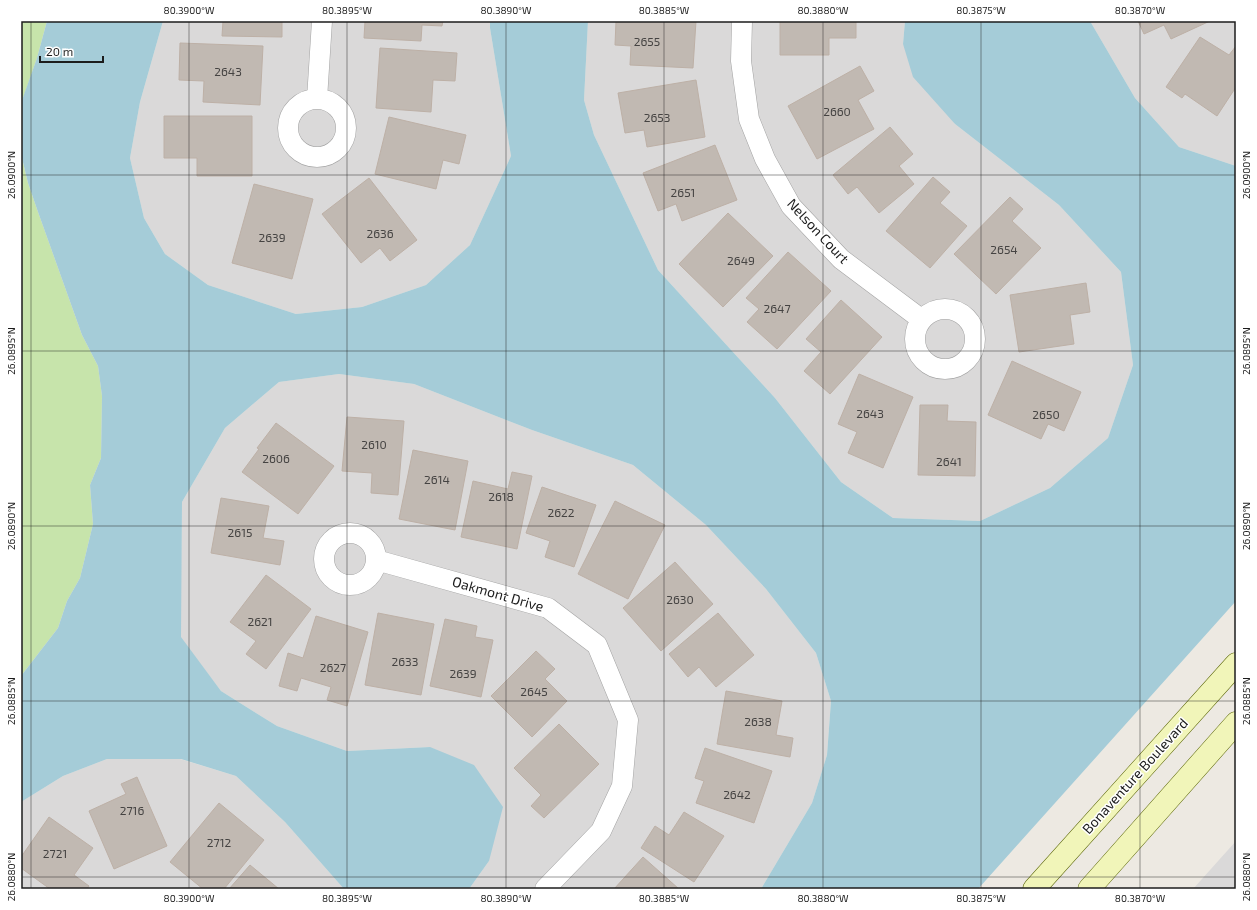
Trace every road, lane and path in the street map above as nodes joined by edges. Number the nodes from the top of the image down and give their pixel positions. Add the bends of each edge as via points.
1 (322, 21) edge
2 (742, 21) edge
3 (317, 99) dead end
4 (921, 319) dead end
5 (376, 560) dead end
6 (1236, 664) edge
7 (1236, 723) edge
8 (545, 889) edge
9 (1034, 889) edge
10 (1089, 889) edge

1 - 3 street
2 - 4 street, Nelson Court via 741,61 749,119 765,159 791,206 841,259
5 - 8 street, Oakmont Drive via 548,608 597,645 628,720 622,786 601,831
6 - 9 main road, Bonaventure Boulevard
7 - 10 main road

